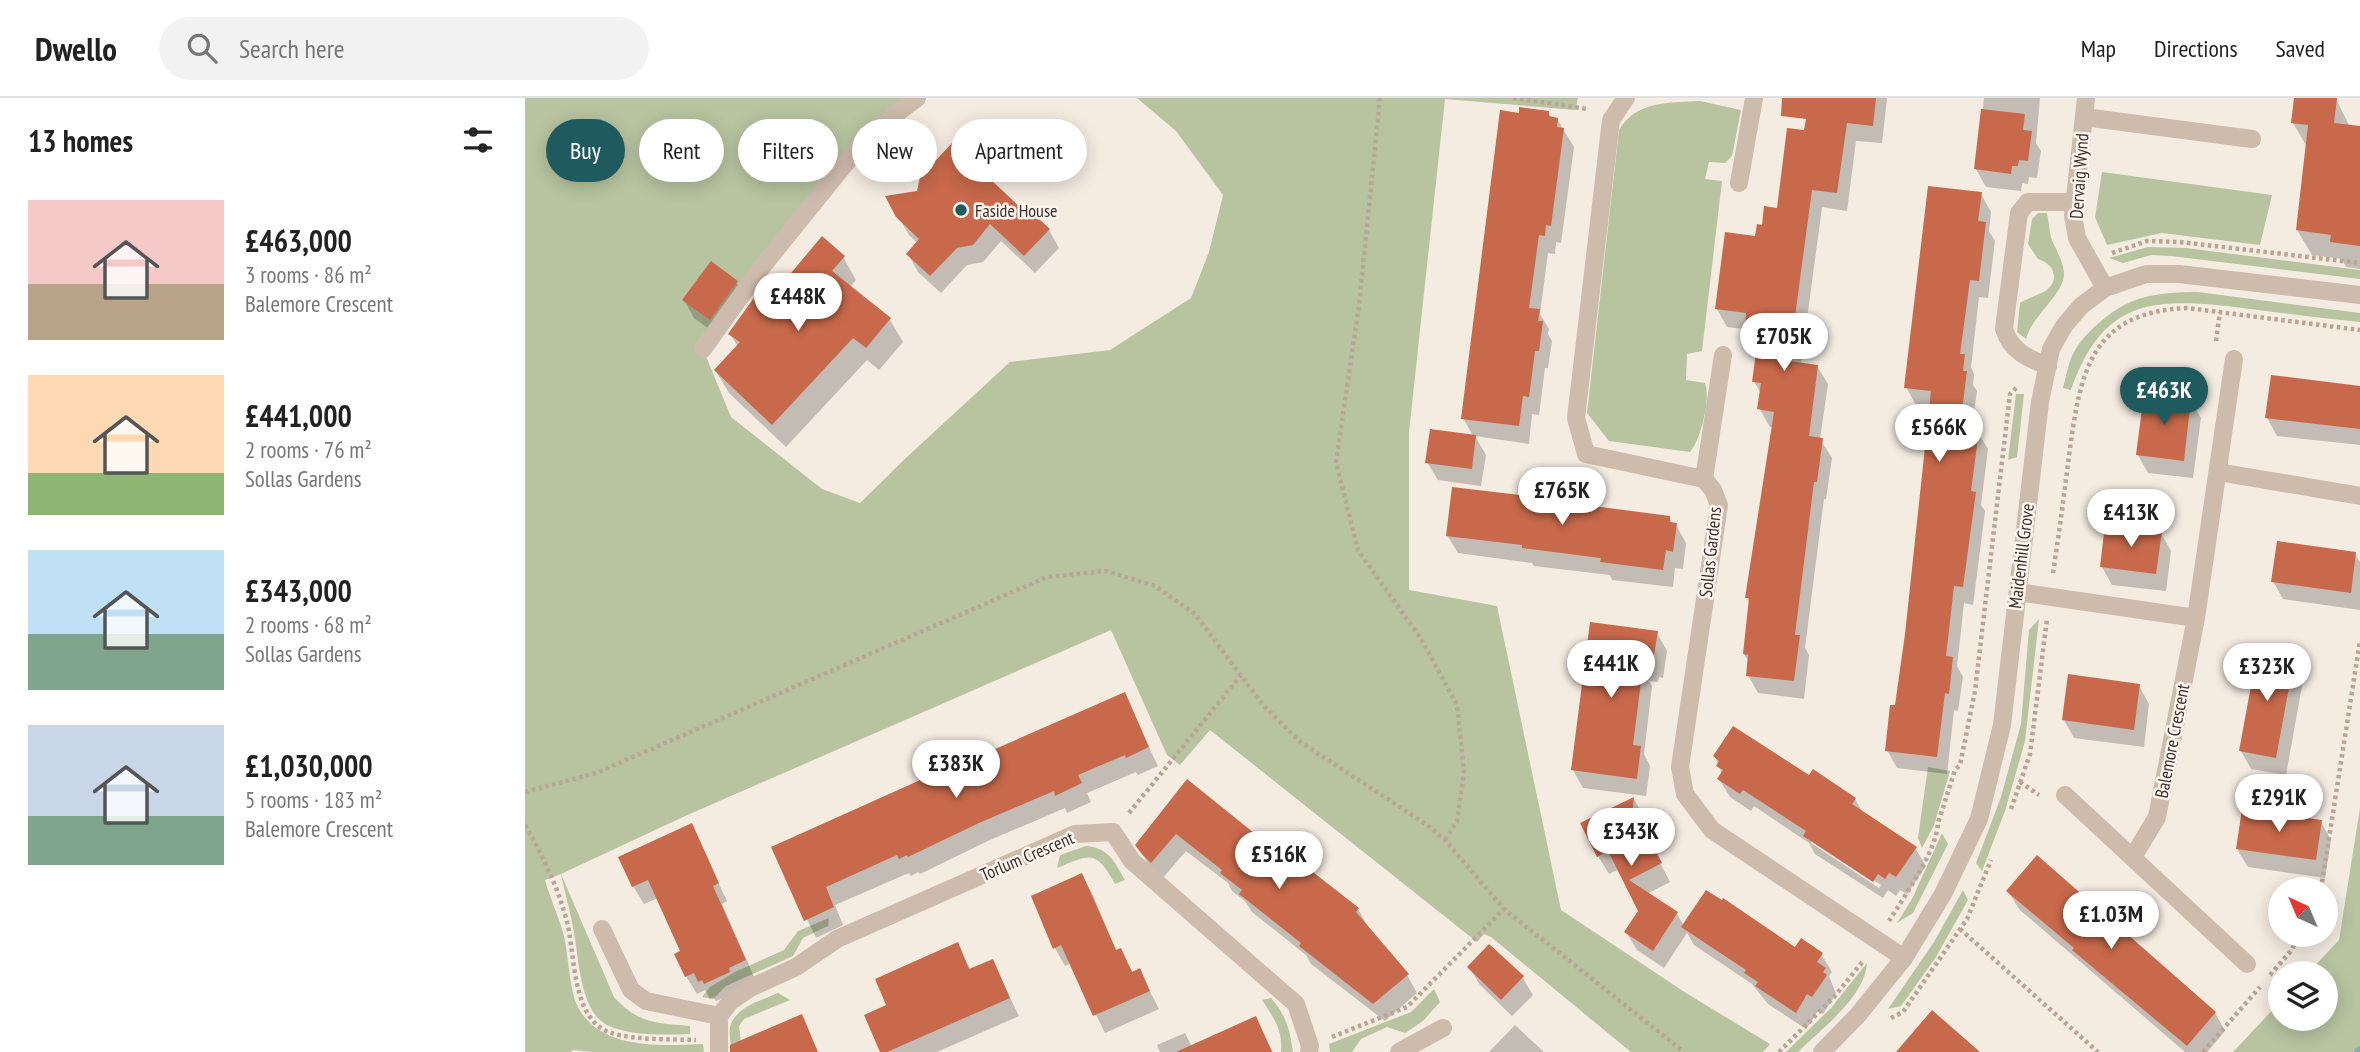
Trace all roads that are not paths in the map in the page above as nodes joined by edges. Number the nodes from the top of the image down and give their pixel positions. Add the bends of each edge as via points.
1 (917, 98) edge
2 (1754, 98) edge
3 (2086, 98) edge
4 (1622, 102) edge
5 (2084, 117) junction
6 (2252, 139) dead end
7 (1738, 183) dead end
8 (2073, 202) junction
9 (2105, 288) junction
10 (2360, 295) edge
11 (703, 349) dead end
12 (1723, 355) dead end
13 (2234, 359) dead end
14 (2047, 366) junction
15 (2218, 472) junction
16 (1704, 479) junction
17 (2360, 496) edge
18 (2018, 592) junction
19 (2196, 618) junction
20 (2065, 795) dead end
21 (2133, 857) junction
22 (602, 929) dead end
23 (1904, 958) junction
24 (2247, 964) dead end
25 (719, 1016) junction
26 (1443, 1028) dead end
27 (1310, 1049) edge
28 (719, 1052) edge
29 (1399, 1052) edge
30 (1822, 1052) edge

1 - 11 street via 870,133 761,268
2 - 7 street
3 - 5 street, Dervaig Wynd
4 - 16 street via 1611,120 1576,418 1586,454
5 - 6 street
5 - 8 street, Dervaig Wynd
8 - 9 street, Dervaig Wynd via 2077,238
8 - 14 street via 2028,202 2019,213 2004,329 2009,343
9 - 10 street, Maidenhill Grove via 2146,274 2179,274
9 - 14 street, Maidenhill Grove via 2064,326 2050,349
12 - 16 street
13 - 15 street, Balemore Crescent
14 - 18 street, Maidenhill Grove
15 - 17 street
15 - 19 street, Balemore Crescent
16 - 23 street, Sollas Gardens via 1719,505 1680,767 1685,794 1712,830
18 - 19 street
18 - 23 street, Maidenhill Grove via 2002,725 1979,819 1943,894
19 - 21 street, Balemore Crescent via 2157,817
20 - 21 street
21 - 24 street
22 - 25 street via 631,990 646,1001
23 - 30 street, Maidenhill Grove via 1859,1015
25 - 27 street, Torlum Crescent via 750,988 796,967 837,939 1075,834 1113,832 1132,861 1296,1004
25 - 28 street
26 - 29 street

